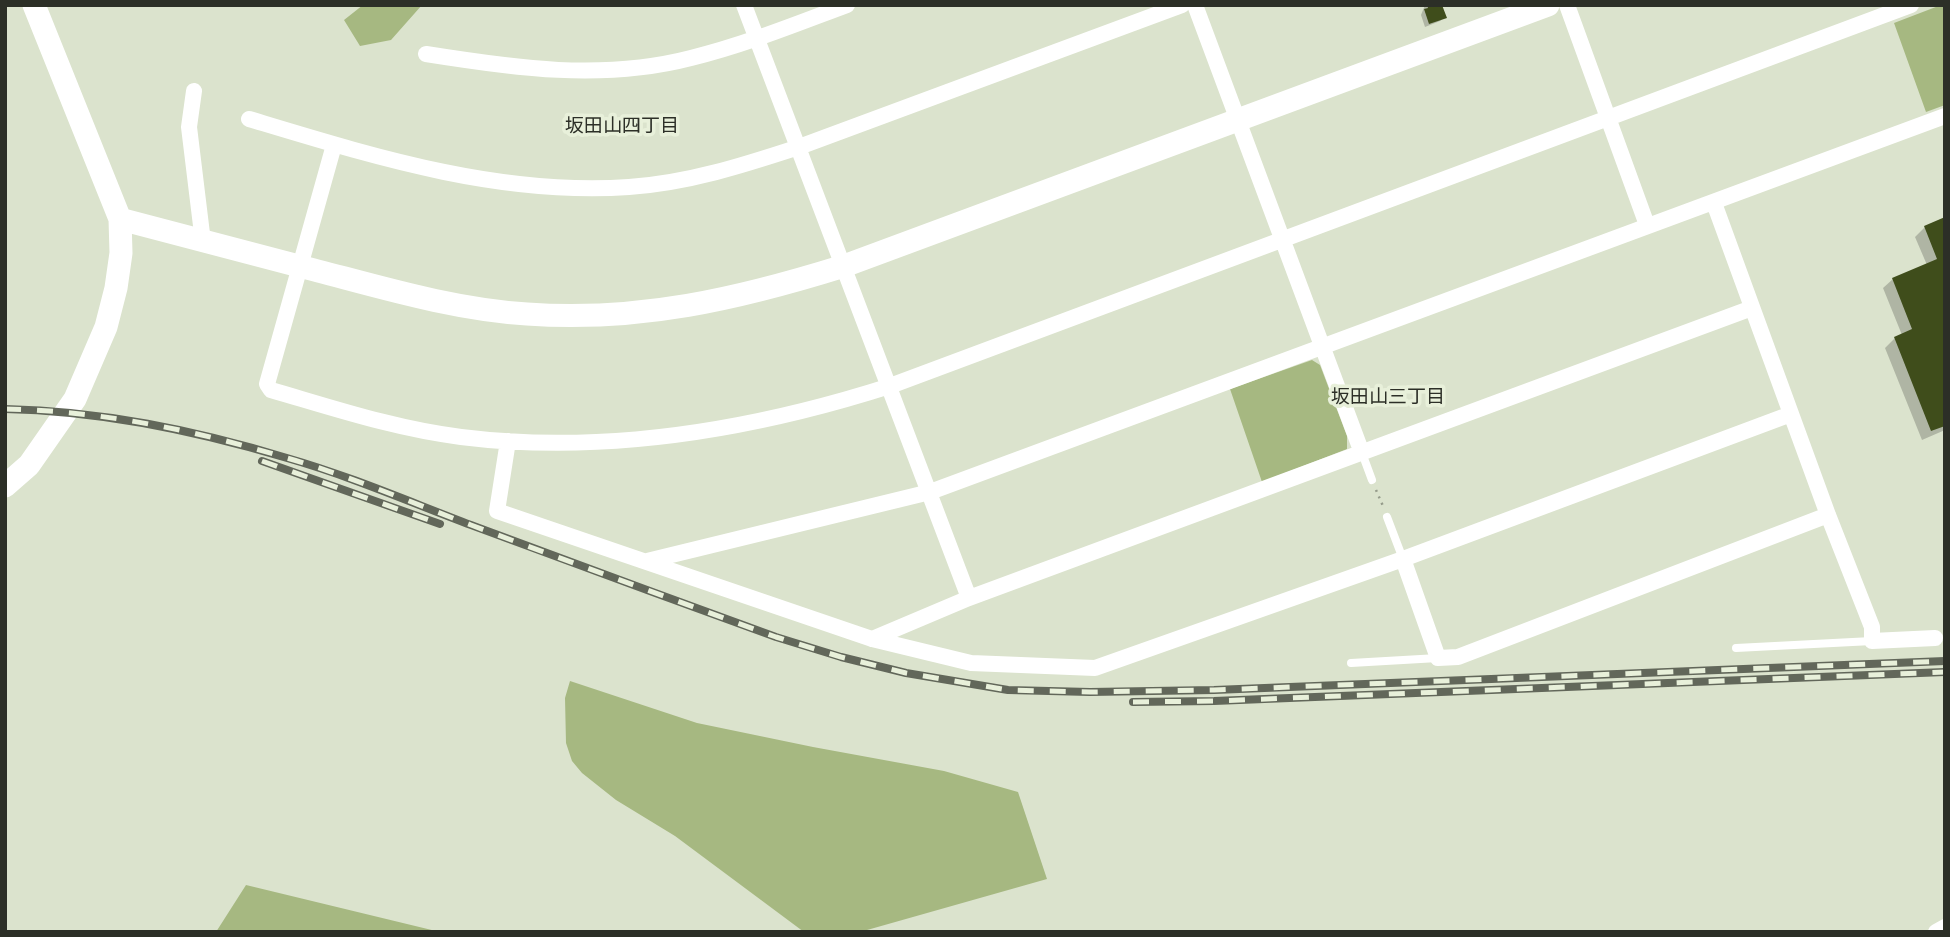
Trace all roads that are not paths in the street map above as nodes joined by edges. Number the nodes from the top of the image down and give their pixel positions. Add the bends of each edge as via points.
1 (34, 5) edge
2 (744, 5) edge
3 (847, 5) edge
4 (1182, 5) edge
5 (1195, 5) edge
6 (1548, 5) edge
7 (1567, 5) edge
8 (1912, 5) edge
9 (757, 38) junction
10 (426, 54) dead end
11 (194, 91) dead end
12 (1945, 116) edge
13 (249, 119) dead end
14 (1236, 119) junction
15 (1610, 119) junction
16 (334, 145) junction
17 (799, 146) junction
18 (1714, 203) junction
19 (120, 219) junction
20 (1647, 225) junction
21 (1283, 240) junction
22 (203, 242) junction
23 (299, 266) junction
24 (844, 266) junction
25 (1752, 308) junction
26 (1322, 348) junction
27 (890, 386) junction
28 (1791, 414) junction
29 (508, 441) junction
30 (1362, 453) junction
31 (1372, 480) road end
32 (5, 486) edge
33 (930, 492) junction
34 (1828, 515) junction
35 (1387, 517) road end
36 (1403, 559) junction
37 (648, 561) junction
38 (969, 598) junction
39 (1940, 638) edge
40 (872, 639) junction
41 (1872, 641) junction
42 (1736, 648) dead end
43 (1438, 658) junction
44 (1351, 663) dead end
45 (1945, 927) edge
46 (1936, 932) edge

1 - 19 street
2 - 9 street
3 - 9 street
4 - 17 street
5 - 14 street
6 - 14 street
7 - 15 street
8 - 15 street
9 - 10 street via 690,59 590,70 524,69
9 - 17 street
11 - 22 street via 189,127
12 - 18 street
13 - 16 street
14 - 21 street
14 - 24 street
15 - 20 street
15 - 21 street
16 - 17 street via 448,174 571,188 682,180
16 - 23 street
17 - 24 street
18 - 20 street
18 - 25 street
19 - 22 street
19 - 32 street via 116,288 86,375 75,399 29,465
20 - 26 street
21 - 26 street
21 - 27 street
22 - 23 street
23 - 24 street via 457,305 568,315 706,304
23 - 29 street via 267,384 271,390 408,428
24 - 27 street
25 - 28 street
25 - 30 street
26 - 30 street
26 - 33 street
27 - 29 street via 834,404 698,434 611,441
27 - 33 street
28 - 34 street
28 - 36 street
29 - 37 street via 497,511
30 - 31 lane
30 - 38 street
33 - 37 street
33 - 38 street
34 - 41 street via 1872,627
34 - 43 street via 1458,657
35 - 36 lane
36 - 40 street via 1095,668 971,663
36 - 43 street
37 - 40 street
38 - 40 street
39 - 41 street
41 - 42 lane
43 - 44 lane
45 - 46 street

